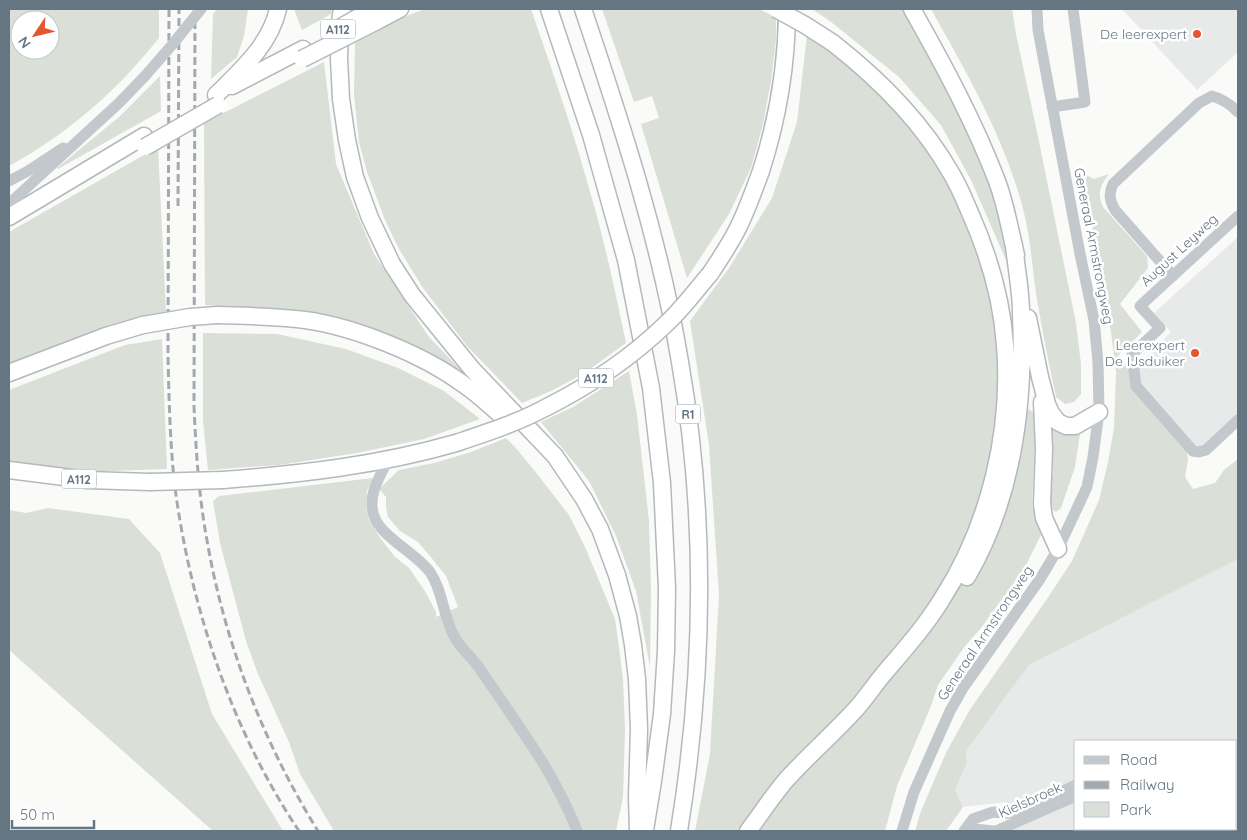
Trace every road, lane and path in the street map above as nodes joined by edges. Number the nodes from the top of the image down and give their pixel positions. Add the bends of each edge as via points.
1 (201, 9) edge
2 (278, 9) edge
3 (342, 9) edge
4 (400, 9) edge
5 (549, 9) edge
6 (583, 9) edge
7 (776, 9) edge
8 (787, 9) edge
9 (792, 9) edge
10 (912, 9) edge
11 (1037, 9) edge
12 (1073, 9) edge
13 (375, 15) edge
14 (787, 30) junction
15 (217, 100) junction
16 (1052, 107) junction
17 (1238, 112) edge
18 (101, 120) junction
19 (144, 142) junction
20 (9, 181) edge
21 (9, 208) edge
22 (1238, 216) edge
23 (9, 224) edge
24 (1014, 245) junction
25 (1173, 276) junction
26 (9, 373) edge
27 (1040, 377) junction
28 (1099, 412) junction
29 (1238, 420) edge
30 (388, 460) junction
31 (9, 470) edge
32 (574, 484) junction
33 (1058, 549) junction
34 (857, 708) junction
35 (1074, 786) edge
36 (1074, 797) edge
37 (993, 812) junction
38 (576, 831) edge
39 (638, 831) edge
40 (644, 831) edge
41 (679, 831) edge
42 (748, 831) edge
43 (902, 831) edge
44 (964, 831) edge
45 (970, 831) edge
46 (994, 831) edge

1 - 18 street, bridge via 145,76
2 - 15 highway via 270,32 255,56
3 - 32 highway via 340,99 347,140 355,177 392,264 448,341 555,456
4 - 13 highway
5 - 40 highway, R1 via 591,135 626,260 651,388 662,483 668,588 666,651 662,714
6 - 41 highway, R1 via 651,226 688,410 700,577 693,724
7 - 34 highway, bridge via 857,62 925,133 952,175 979,233 999,303 1005,344 1006,373 999,455 976,534 960,568 923,628
8 - 14 highway
9 - 14 highway, A112
10 - 24 highway via 953,82 984,148 1000,190
11 - 16 street, Generaal Armstrongweg
12 - 16 street via 1085,102
13 - 15 highway, A112, bridge
14 - 30 highway, A112, bridge via 781,92 753,193 722,256 668,322 613,368 545,409 456,443
15 - 19 highway, A112
16 - 28 street, Generaal Armstrongweg via 1094,320
17 - 25 street via 1231,104 1212,96 1199,103 1110,189 1110,201 1115,210
18 - 20 street
18 - 21 street
19 - 21 highway, A112 via 115,153 56,190
19 - 23 highway
22 - 25 street, August Leyweg
24 - 27 highway
24 - 34 highway via 1021,312 1021,373 1019,412 1002,496 986,541 950,605 886,684
25 - 29 street, August Leyweg via 1140,306 1160,328 1132,354 1136,386 1194,451 1206,450
26 - 32 highway, bridge via 143,325 217,315 306,320 347,329 428,362 488,403
27 - 28 highway via 1047,404 1058,422 1075,426
27 - 33 highway via 1044,413 1042,504 1044,518
28 - 33 street, Generaal Armstrongweg via 1087,486
30 - 31 highway, A112, bridge via 311,472 223,480 150,482 88,480
30 - 38 street via 373,490 371,506 374,518 382,530 430,572 454,636 528,740 556,786
32 - 39 highway via 600,529 628,616 637,680
33 - 43 street, Generaal Armstrongweg via 950,711 914,792
34 - 42 highway via 786,780
35 - 37 street via 1014,814
36 - 46 street, Kielsbroek
37 - 44 street via 973,819
37 - 46 street
45 - 46 street, Kielsbroek

